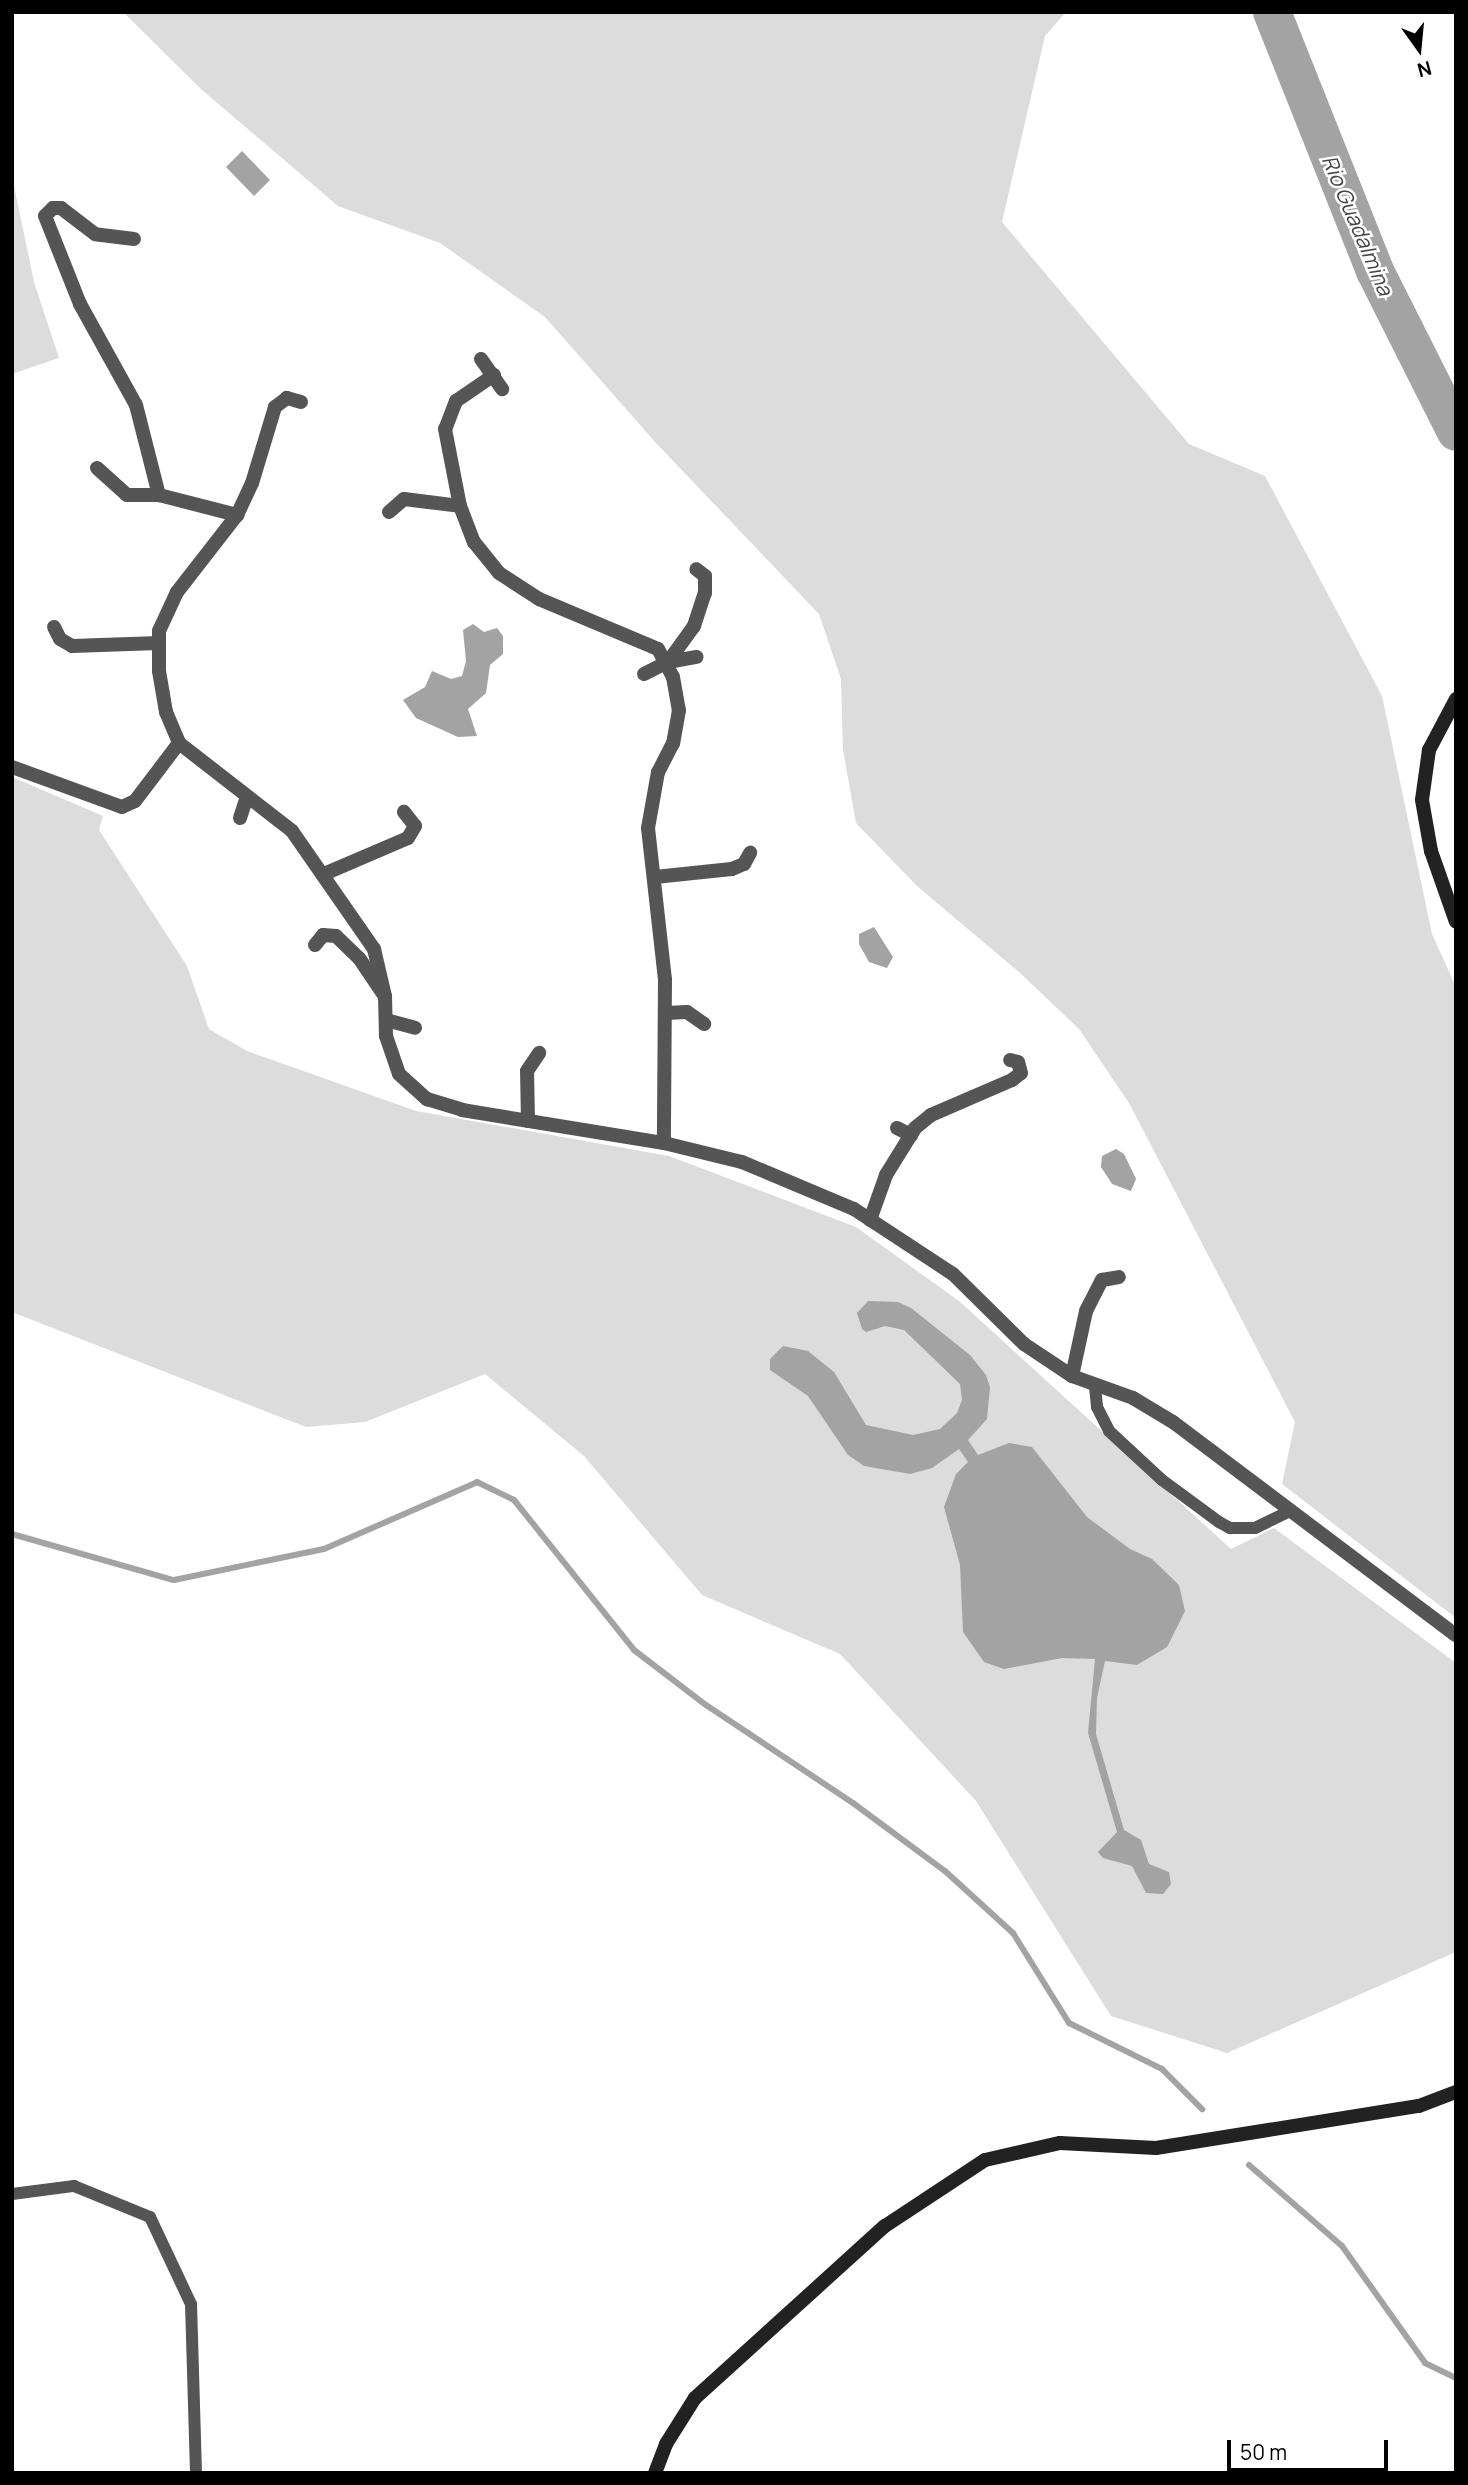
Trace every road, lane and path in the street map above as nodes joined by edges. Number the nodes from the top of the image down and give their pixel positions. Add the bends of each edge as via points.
1 (134, 239) dead end
2 (481, 359) dead end
3 (494, 375) junction
4 (502, 389) dead end
5 (301, 402) dead end
6 (97, 468) dead end
7 (159, 495) junction
8 (460, 506) junction
9 (389, 512) dead end
10 (237, 515) junction
11 (696, 569) dead end
12 (54, 627) dead end
13 (159, 643) junction
14 (697, 657) dead end
15 (668, 662) junction
16 (644, 674) dead end
17 (1456, 699) edge
18 (178, 743) junction
19 (12, 767) edge
20 (247, 797) junction
21 (404, 812) dead end
22 (240, 818) dead end
23 (750, 853) dead end
24 (324, 874) junction
25 (655, 877) junction
26 (1456, 922) edge
27 (315, 945) dead end
28 (386, 996) junction
29 (666, 1013) junction
30 (386, 1020) junction
31 (704, 1024) dead end
32 (415, 1028) dead end
33 (539, 1053) dead end
34 (1010, 1060) dead end
35 (528, 1121) junction
36 (897, 1128) dead end
37 (911, 1135) junction
38 (664, 1143) junction
39 (870, 1220) junction
40 (1119, 1277) dead end
41 (1072, 1376) junction
42 (1095, 1387) junction
43 (1288, 1512) junction
44 (1456, 1635) edge
45 (1456, 2092) edge
46 (12, 2194) edge
47 (197, 2473) edge
48 (655, 2473) edge

1 - 7 street via 95,234 61,208 53,208 45,216 80,304 136,405
2 - 3 street
3 - 4 street
3 - 8 street via 456,401 449,414 446,445
5 - 10 street via 287,398 275,407 256,473
6 - 7 street via 127,495
7 - 10 street
8 - 9 street via 404,499
8 - 15 street via 474,542 499,573 539,599 658,649
10 - 13 street via 177,592 159,631
11 - 15 street via 706,580 703,602 694,626
12 - 13 street via 60,639 72,646
13 - 18 street via 166,712
14 - 15 street
15 - 16 street
15 - 25 street via 679,710 673,743 659,772 648,828
17 - 26 street via 1429,750 1422,800 1424,826
18 - 19 street via 135,801 122,807
18 - 20 street
20 - 22 street
20 - 24 street via 292,831
21 - 24 street via 412,818 414,831 398,849
23 - 25 street via 733,874
24 - 28 street via 374,950
25 - 29 street
27 - 28 street via 323,935 336,936 359,958
28 - 30 street
29 - 31 street via 687,1012
29 - 38 street
30 - 32 street
30 - 35 street via 386,1036 399,1074 427,1099
33 - 35 street via 527,1070
34 - 37 street via 1018,1062 1021,1073 959,1108 931,1115
35 - 38 street
36 - 37 street
37 - 39 street via 886,1175
38 - 39 street via 742,1163
39 - 41 street via 953,1275 1024,1344
40 - 41 street via 1102,1280 1087,1297
41 - 42 street
42 - 43 street via 1133,1398 1174,1422
42 - 43 lane via 1097,1407 1110,1431 1162,1480 1219,1522 1230,1528 1255,1528
43 - 44 street
45 - 48 street via 1419,2106 1156,2148 1060,2143 985,2160 885,2227 695,2398 666,2444
46 - 47 lane via 74,2186 150,2217 191,2304

